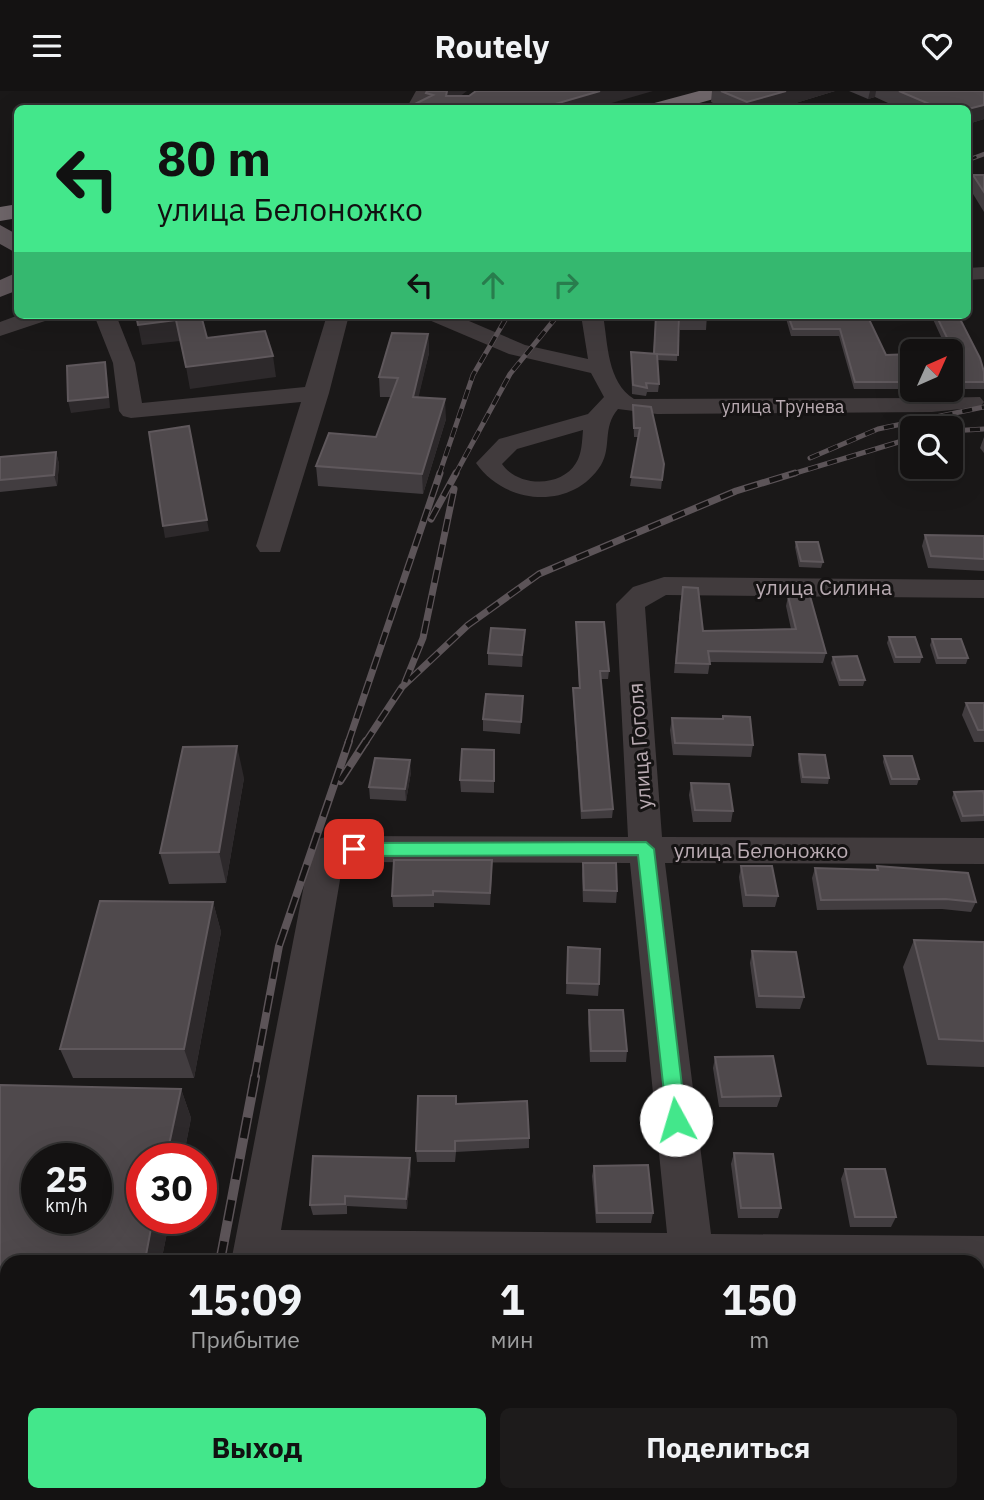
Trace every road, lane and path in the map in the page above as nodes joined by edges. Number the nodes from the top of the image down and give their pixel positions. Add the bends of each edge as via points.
1 (721, 91) edge
2 (669, 105) edge
3 (0, 232) edge
4 (14, 244) edge
5 (29, 319) edge
6 (107, 319) edge
7 (337, 319) edge
8 (446, 319) edge
9 (593, 319) edge
10 (0, 329) edge
11 (608, 382) junction
12 (317, 394) junction
13 (972, 402) dead end
14 (597, 419) dead end
15 (270, 546) dead end
16 (664, 586) joint
17 (984, 589) edge
18 (646, 849) junction
19 (984, 851) edge
20 (253, 1255) edge
21 (692, 1255) edge

1 - 2 highway
3 - 4 main road
5 - 10 street
6 - 12 street via 124,363 131,411
7 - 12 street
8 - 11 street, улица Трунева via 526,354
9 - 11 street
11 - 13 street, улица Трунева via 625,404 657,407
11 - 14 street
12 - 15 street
16 - 17 street, улица Силина
16 - 18 street, улица Гоголя via 643,593 630,604
18 - 19 street, улица Белоножко
18 - 20 street, улица Белоножко via 328,849
18 - 21 street, улица Гоголя

